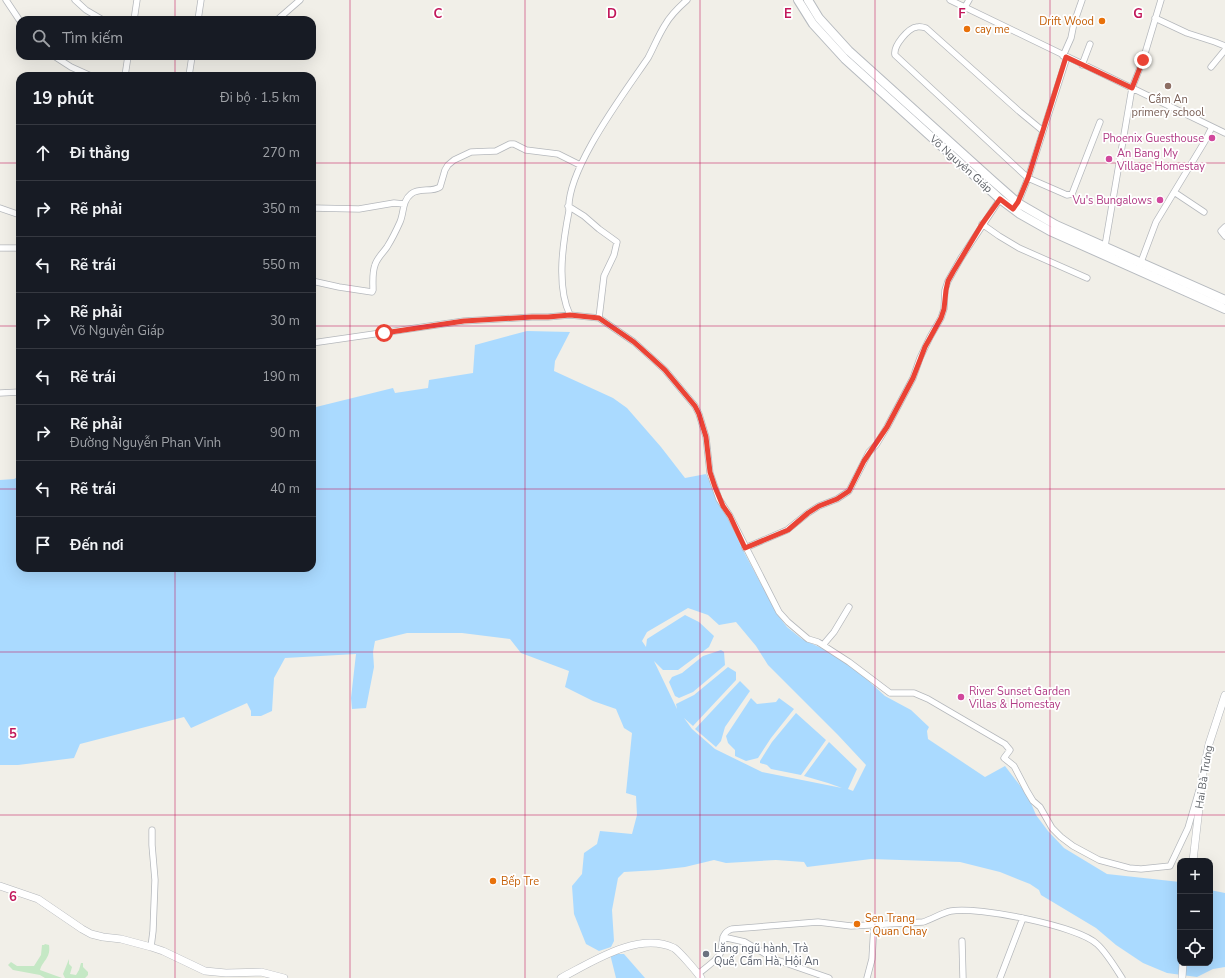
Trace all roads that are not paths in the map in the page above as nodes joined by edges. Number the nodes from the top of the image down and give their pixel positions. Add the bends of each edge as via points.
1 (6, 0) edge
2 (75, 0) edge
3 (137, 0) edge
4 (201, 0) edge
5 (300, 0) edge
6 (687, 0) edge
7 (798, 0) edge
8 (808, 0) edge
9 (950, 0) edge
10 (970, 0) edge
11 (1082, 0) edge
12 (1161, 0) edge
13 (958, 2) edge
14 (965, 7) junction
15 (17, 16) edge
16 (96, 16) edge
17 (135, 16) edge
18 (199, 16) edge
19 (282, 16) edge
20 (1155, 18) junction
21 (1090, 44) dead end
22 (1225, 46) edge
23 (1225, 50) edge
24 (1065, 57) junction
25 (60, 60) edge
26 (127, 60) edge
27 (191, 60) edge
28 (1082, 64) junction
29 (1211, 67) dead end
30 (82, 72) edge
31 (126, 72) edge
32 (190, 72) edge
33 (1132, 88) junction
34 (1100, 122) dead end
35 (1212, 127) junction
36 (1043, 131) junction
37 (1225, 133) edge
38 (580, 165) junction
39 (1028, 178) junction
40 (1174, 192) junction
41 (1000, 199) junction
42 (404, 204) junction
43 (568, 206) junction
44 (1016, 206) junction
45 (0, 208) edge
46 (316, 208) edge
47 (1204, 212) dead end
48 (16, 214) edge
49 (982, 224) junction
50 (1225, 227) edge
51 (1225, 236) edge
52 (1105, 246) junction
53 (0, 248) edge
54 (16, 248) edge
55 (1141, 262) junction
56 (1087, 278) dead end
57 (316, 282) edge
58 (1225, 300) edge
59 (1225, 309) edge
60 (570, 315) junction
61 (599, 318) junction
62 (316, 342) edge
63 (16, 393) edge
64 (0, 394) edge
65 (745, 548) junction
66 (849, 607) dead end
67 (823, 645) junction
68 (1225, 695) edge
69 (1202, 781) junction
70 (152, 830) dead end
71 (1193, 858) edge
72 (0, 886) edge
73 (1023, 918) junction
74 (874, 925) junction
75 (723, 937) junction
76 (962, 941) dead end
77 (150, 947) junction
78 (1183, 966) edge
79 (255, 975) edge
80 (226, 976) edge
81 (699, 976) edge
82 (284, 978) edge
83 (560, 978) edge
84 (829, 978) edge
85 (867, 978) edge
86 (963, 978) edge
87 (1000, 978) edge
88 (1122, 978) edge
89 (1182, 978) edge

1 - 15 street
2 - 16 street
3 - 17 street
4 - 18 street
5 - 19 street
6 - 38 street via 665,25 655,46
7 - 41 main road, Võ Nguyên Giáp via 813,24 845,59
8 - 44 main road, Võ Nguyên Giáp via 819,18 849,51 993,181
9 - 13 street
10 - 14 street
11 - 24 street
12 - 20 street
13 - 14 street
14 - 24 street
20 - 22 street via 1187,33
20 - 33 street
21 - 28 street
23 - 29 street
24 - 28 street
24 - 36 street
25 - 30 street
26 - 31 street
27 - 32 street
28 - 33 street
33 - 35 street
33 - 52 street
34 - 39 street via 1072,194 1067,195
35 - 37 street
35 - 40 street
36 - 39 street
36 - 39 street via 926,28 914,28 895,47 895,55
38 - 42 street via 558,154 526,150 514,144 490,152 471,152 448,165 440,187 432,191 416,191
38 - 43 street
39 - 44 street
40 - 47 street
40 - 55 street via 1156,222
41 - 44 main road, Võ Nguyên Giáp
41 - 49 street
42 - 46 street via 394,203 359,209
42 - 57 street via 399,224 374,266 372,292
43 - 60 street via 562,258 565,302
43 - 61 street via 617,242 604,276
44 - 52 main road, Võ Nguyên Giáp
44 - 59 main road, Võ Nguyên Giáp via 1034,223 1050,231
45 - 48 street
49 - 56 street via 1019,248
49 - 65 street via 948,281 941,318 927,342 913,378 849,491 808,513 788,530
50 - 51 street via 1221,231
52 - 55 main road, Võ Nguyên Giáp
53 - 54 street
55 - 58 main road, Võ Nguyên Giáp
60 - 61 street
60 - 62 street via 445,323
61 - 65 street via 634,342 665,370 695,406 706,437 710,472 715,487
63 - 64 street
65 - 67 street via 779,612 808,639
66 - 67 street
67 - 69 street via 890,693 914,693 928,698 1004,744 1010,750 1004,758 1014,766 1052,828 1073,846 1099,860 1129,868 1170,866 1188,828
68 - 69 street, Hai Bà Trưng via 1209,744
69 - 71 street, Hai Bà Trưng
70 - 77 street via 155,880
72 - 77 street via 38,899 91,934
73 - 74 street via 952,911 923,922
73 - 87 street
73 - 88 street via 1086,936 1097,944
74 - 75 street via 851,926 818,922 732,929
74 - 85 street via 872,959
75 - 81 street via 720,954
75 - 84 street via 745,942 774,959
76 - 86 street
77 - 80 street via 205,971
78 - 89 street
79 - 80 street
79 - 82 street via 266,973
81 - 83 street via 675,949 659,944 645,944 623,947

